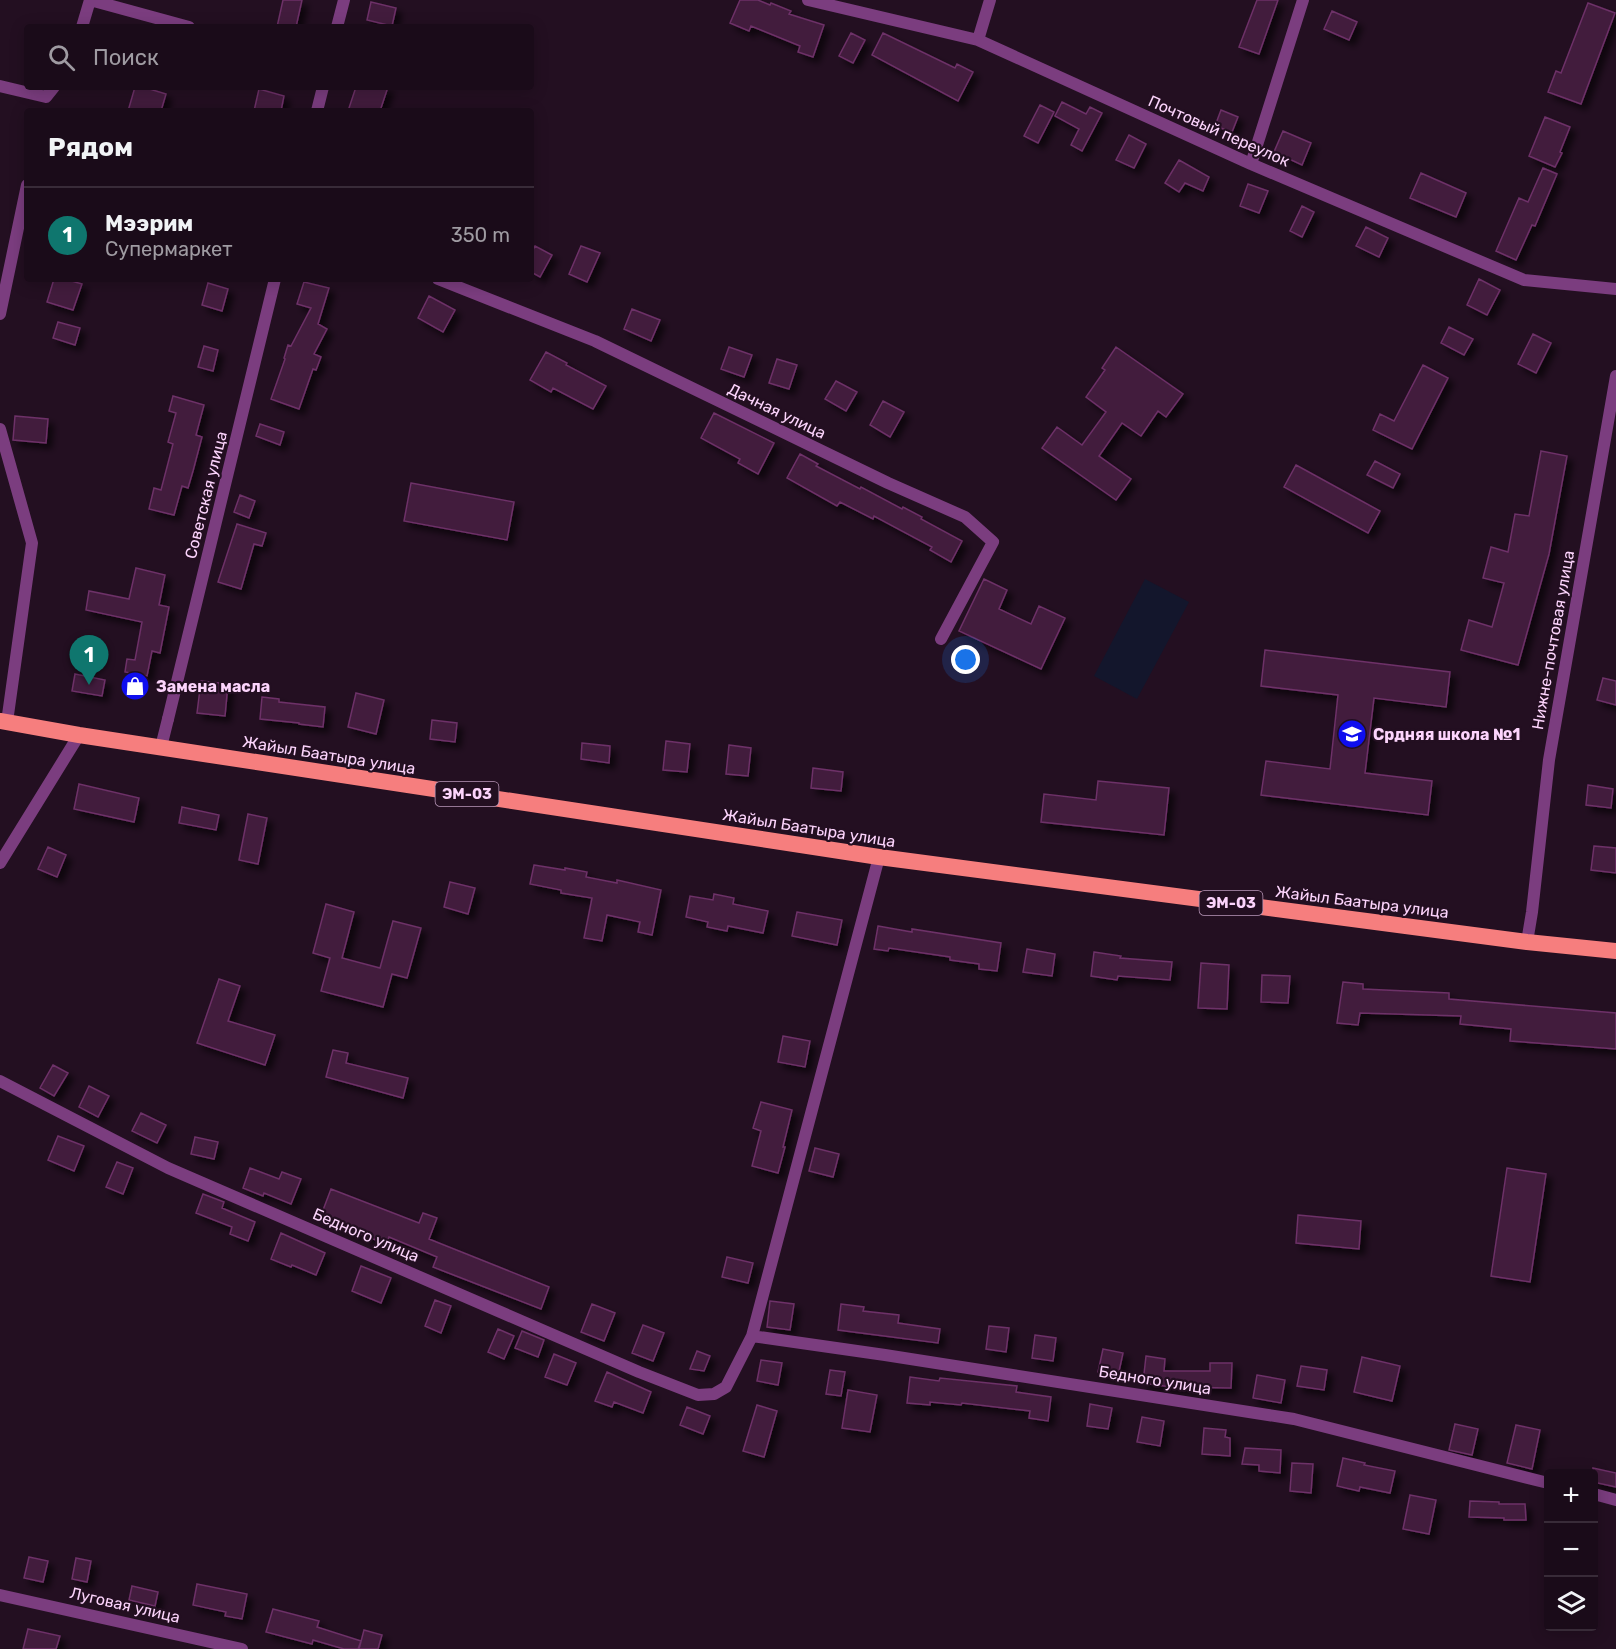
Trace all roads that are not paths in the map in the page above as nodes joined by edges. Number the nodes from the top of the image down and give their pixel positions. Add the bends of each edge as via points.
1 (90, 0) edge
2 (344, 0) edge
3 (808, 0) edge
4 (990, 0) edge
5 (1304, 0) edge
6 (83, 24) edge
7 (178, 24) edge
8 (338, 24) edge
9 (978, 40) junction
10 (0, 86) edge
11 (52, 90) edge
12 (321, 90) edge
13 (46, 97) junction
14 (44, 108) edge
15 (318, 108) edge
16 (1251, 164) junction
17 (24, 199) edge
18 (274, 282) edge
19 (446, 282) edge
20 (1616, 289) edge
21 (0, 314) edge
22 (1616, 378) edge
23 (0, 429) edge
24 (941, 639) dead end
25 (4, 722) edge
26 (79, 735) junction
27 (160, 747) junction
28 (879, 857) junction
29 (0, 863) edge
30 (1527, 942) junction
31 (1616, 951) edge
32 (0, 1081) edge
33 (752, 1336) junction
34 (1544, 1482) edge
35 (1598, 1495) edge
36 (1616, 1500) edge
37 (0, 1595) edge
38 (242, 1649) edge

1 - 6 street
1 - 7 street
2 - 8 street
3 - 9 street, Почтовый переулок
4 - 9 street
5 - 16 street
9 - 16 street, Почтовый переулок
10 - 13 street
11 - 13 street
12 - 15 street
13 - 14 street
16 - 20 street, Почтовый переулок via 1524,280
17 - 21 street
18 - 27 street, Советская улица
19 - 24 street, Дачная улица via 595,341 965,518 993,542
22 - 30 street, Нижне-почтовая улица via 1549,760
23 - 25 street via 32,543
25 - 26 highway, Жайыл Баатыра улица / ЭМ-03
26 - 27 highway, Жайыл Баатыра улица / ЭМ-03
26 - 29 street
27 - 28 highway, Жайыл Баатыра улица / ЭМ-03
28 - 30 highway, Жайыл Баатыра улица / ЭМ-03
28 - 33 street
30 - 31 highway, Жайыл Баатыра улица / ЭМ-03
32 - 33 street, Бедного улица via 168,1168 698,1395 714,1394 726,1387
33 - 34 street, Бедного улица via 1294,1419
35 - 36 street
37 - 38 street, Луговая улица

